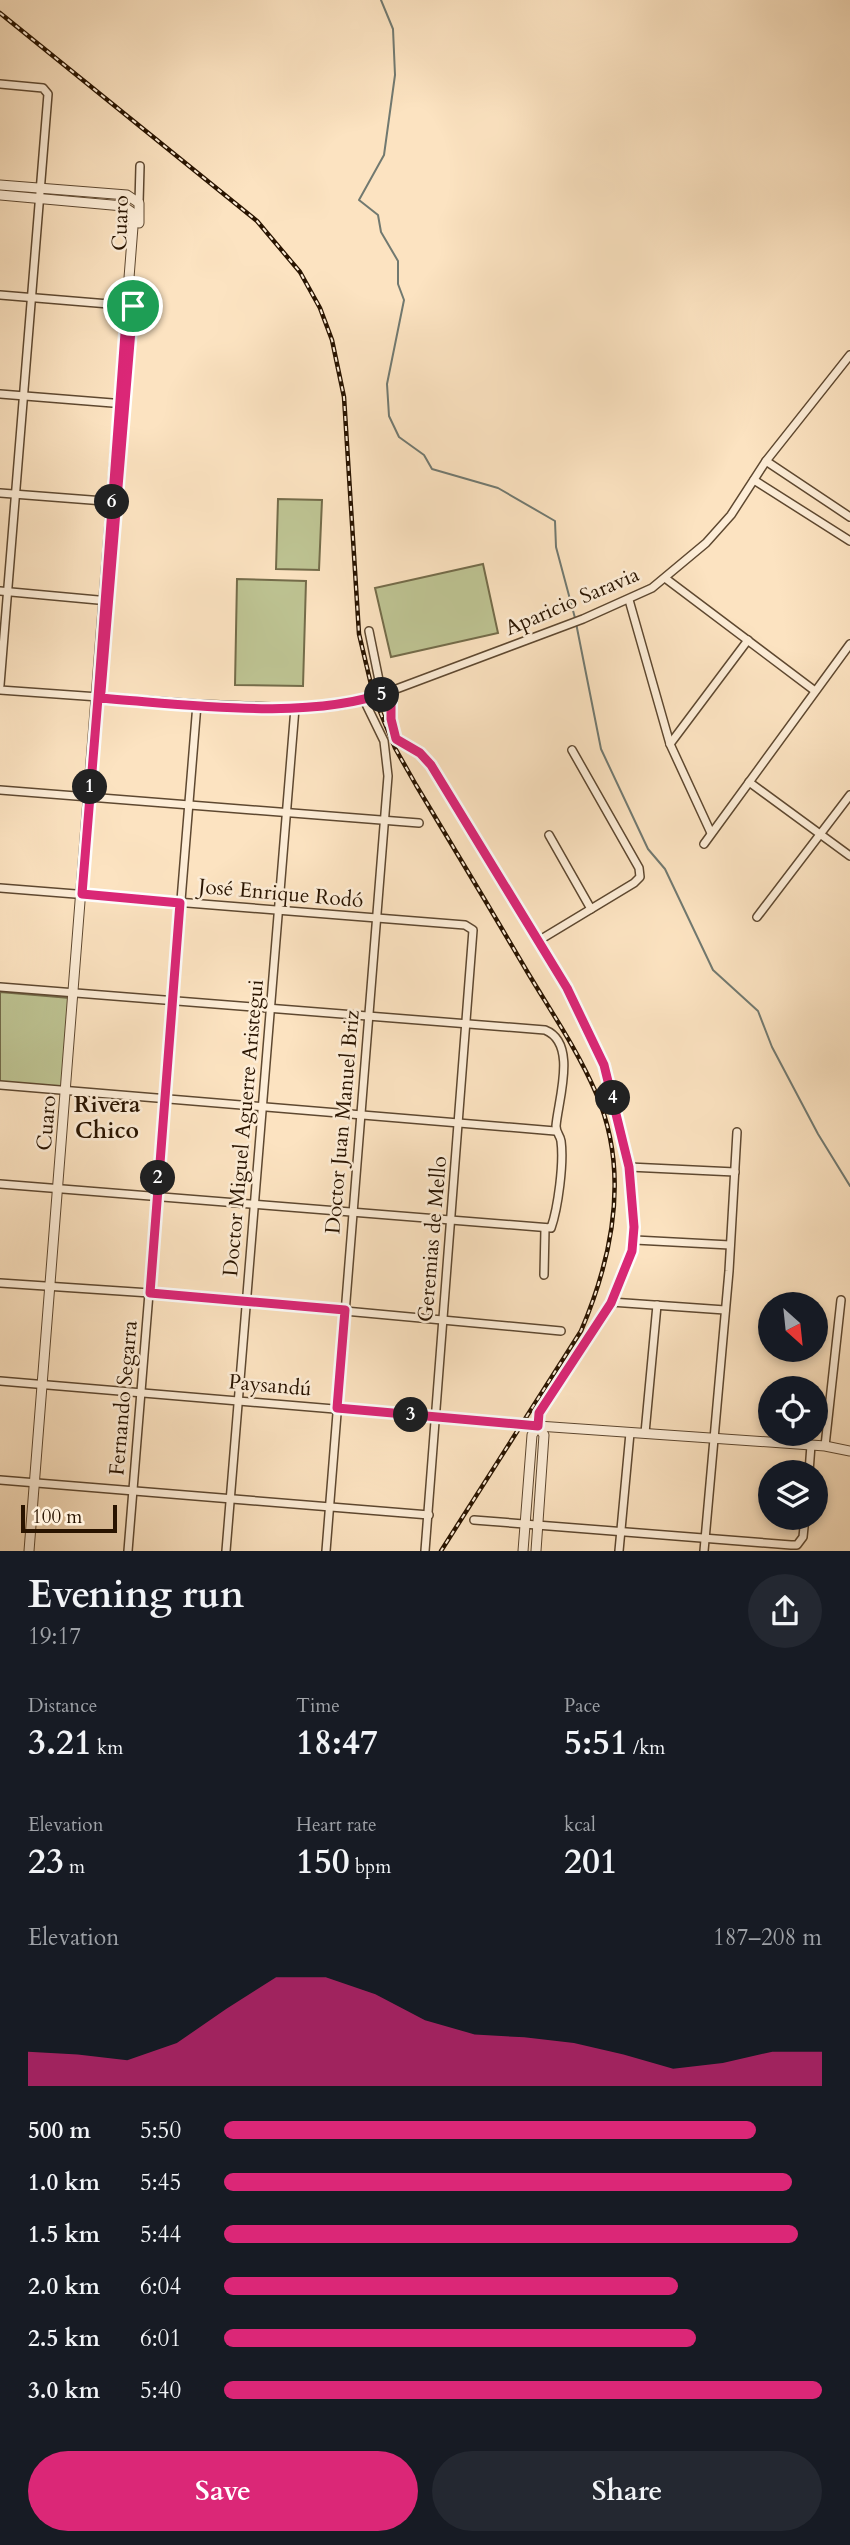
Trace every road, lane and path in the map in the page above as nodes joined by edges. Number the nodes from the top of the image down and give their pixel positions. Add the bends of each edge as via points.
1 (0, 84) edge
2 (140, 166) dead end
3 (0, 185) edge
4 (39, 194) junction
5 (0, 195) edge
6 (136, 207) junction
7 (0, 295) edge
8 (31, 298) junction
9 (130, 306) junction
10 (850, 355) edge
11 (0, 394) edge
12 (23, 396) junction
13 (122, 404) junction
14 (766, 461) junction
15 (754, 480) junction
16 (0, 493) edge
17 (15, 494) junction
18 (115, 502) junction
19 (850, 517) edge
20 (850, 541) edge
21 (665, 578) junction
22 (3, 592) edge
23 (107, 600) junction
24 (629, 600) junction
25 (369, 631) dead end
26 (748, 640) junction
27 (850, 644) edge
28 (0, 688) edge
29 (391, 691) junction
30 (815, 691) junction
31 (378, 696) junction
32 (98, 698) junction
33 (364, 700) junction
34 (197, 704) junction
35 (295, 708) junction
36 (670, 744) junction
37 (572, 750) dead end
38 (749, 782) junction
39 (0, 790) edge
40 (850, 795) edge
41 (89, 798) junction
42 (188, 804) junction
43 (286, 812) junction
44 (384, 821) junction
45 (419, 823) dead end
46 (712, 833) junction
47 (549, 835) dead end
48 (821, 835) junction
49 (704, 844) dead end
50 (850, 856) edge
51 (0, 888) edge
52 (82, 894) junction
53 (180, 903) junction
54 (591, 909) junction
55 (278, 910) junction
56 (757, 917) dead end
57 (375, 918) junction
58 (472, 930) joint
59 (538, 941) junction
60 (0, 987) edge
61 (74, 993) junction
62 (172, 1000) junction
63 (270, 1008) junction
64 (369, 1016) junction
65 (467, 1024) junction
66 (0, 1085) edge
67 (66, 1090) junction
68 (164, 1098) junction
69 (262, 1107) junction
70 (360, 1114) junction
71 (459, 1124) junction
72 (555, 1131) junction
73 (737, 1132) dead end
74 (629, 1167) junction
75 (735, 1172) junction
76 (0, 1184) edge
77 (58, 1189) junction
78 (157, 1197) junction
79 (254, 1205) junction
80 (352, 1213) junction
81 (452, 1220) junction
82 (548, 1229) junction
83 (635, 1240) junction
84 (730, 1245) junction
85 (544, 1275) dead end
86 (0, 1283) edge
87 (50, 1287) junction
88 (150, 1293) junction
89 (841, 1300) dead end
90 (247, 1302) junction
91 (611, 1303) junction
92 (657, 1305) junction
93 (345, 1310) junction
94 (725, 1310) junction
95 (443, 1318) junction
96 (561, 1331) dead end
97 (0, 1381) edge
98 (42, 1384) junction
99 (142, 1392) junction
100 (239, 1400) junction
101 (337, 1408) junction
102 (436, 1417) junction
103 (828, 1419) edge
104 (538, 1426) junction
105 (629, 1433) junction
106 (645, 1433) junction
107 (714, 1438) junction
108 (758, 1441) edge
109 (825, 1446) edge
110 (850, 1451) edge
111 (0, 1480) edge
112 (35, 1483) junction
113 (133, 1491) junction
114 (231, 1499) junction
115 (331, 1507) junction
116 (429, 1515) junction
117 (474, 1520) dead end
118 (525, 1524) junction
119 (538, 1525) junction
120 (804, 1530) edge
121 (621, 1531) junction
122 (705, 1536) junction
123 (29, 1551) edge
124 (128, 1551) edge
125 (226, 1551) edge
126 (326, 1551) edge
127 (425, 1551) edge
128 (523, 1551) edge
129 (536, 1551) edge
130 (619, 1551) edge
131 (704, 1551) edge

1 - 4 street via 46,90
2 - 6 street, Cuaro
3 - 4 street
4 - 5 street
4 - 6 street via 127,195
4 - 8 street
6 - 9 street, Cuaro
7 - 8 street
8 - 9 street
8 - 12 street
9 - 13 street, Cuaro
10 - 14 street, Aparicio Saravia
11 - 12 street
12 - 13 street
12 - 17 street
13 - 18 street, Cuaro
14 - 15 street, Aparicio Saravia
14 - 19 street
15 - 20 street
15 - 21 street, Aparicio Saravia via 719,530
16 - 17 street
17 - 18 street
17 - 22 street
18 - 23 street, Cuaro
21 - 24 street, Aparicio Saravia
21 - 26 street
22 - 23 street
22 - 28 street
23 - 32 street, Cuaro
24 - 29 street, Aparicio Saravia
24 - 36 street
25 - 31 street
26 - 30 street
26 - 36 street
27 - 30 street
28 - 32 street, Aparicio Saravia
29 - 31 street, Aparicio Saravia
29 - 59 street via 396,739 431,765
30 - 38 street
31 - 33 street, Aparicio Saravia
32 - 34 street, Aparicio Saravia
32 - 41 street, Cuaro
33 - 35 street, Aparicio Saravia
33 - 44 street, Doctor Juan Manuel Briz via 388,759
34 - 35 street, Aparicio Saravia
34 - 42 street, Fernando Segarra
35 - 43 street, Doctor Miguel Aguerre Aristegui
36 - 46 street
37 - 54 street via 639,868 640,877 634,883
38 - 46 street
38 - 48 street
39 - 41 street
40 - 48 street
41 - 42 street
41 - 52 street, Cuaro
42 - 43 street
42 - 53 street, Fernando Segarra
43 - 44 street
43 - 55 street, Doctor Miguel Aguerre Aristegui
44 - 45 street
44 - 57 street, Doctor Juan Manuel Briz
46 - 49 street
47 - 54 street
48 - 50 street
48 - 56 street
51 - 52 street, José Enrique Rodó
52 - 53 street, José Enrique Rodó
52 - 61 street, Cuaro
53 - 55 street, José Enrique Rodó
53 - 62 street, Fernando Segarra
54 - 59 street
55 - 57 street, José Enrique Rodó
55 - 63 street, Doctor Miguel Aguerre Aristegui
57 - 58 street, José Enrique Rodó via 464,925
57 - 64 street, Doctor Juan Manuel Briz
58 - 65 street, Geremias de Mello
59 - 74 street via 567,988 604,1065
60 - 61 street
61 - 62 street
61 - 67 street, Cuaro
62 - 63 street
62 - 68 street, Fernando Segarra
63 - 64 street
63 - 69 street, Doctor Miguel Aguerre Aristegui
64 - 65 street
64 - 70 street, Doctor Juan Manuel Briz
65 - 71 street, Geremias de Mello
65 - 72 street via 545,1030 554,1035 563,1057
66 - 67 street
67 - 68 street
67 - 77 street, Cuaro
68 - 69 street
68 - 78 street, Fernando Segarra
69 - 70 street
69 - 79 street, Doctor Miguel Aguerre Aristegui
70 - 71 street
70 - 80 street, Doctor Juan Manuel Briz
71 - 72 street
71 - 81 street, Geremias de Mello
72 - 82 street via 561,1142 556,1213
73 - 75 street
74 - 75 street
74 - 83 street
75 - 84 street
76 - 77 street
77 - 78 street
77 - 87 street, Cuaro
78 - 79 street
78 - 88 street, Fernando Segarra
79 - 80 street
79 - 90 street, Doctor Miguel Aguerre Aristegui
80 - 81 street
80 - 93 street, Doctor Juan Manuel Briz
81 - 82 street
81 - 95 street, Geremias de Mello
82 - 85 street
83 - 84 street
83 - 91 street
84 - 94 street
86 - 87 street
87 - 88 street
87 - 98 street, Cuaro
88 - 90 street
88 - 99 street, Fernando Segarra
89 - 103 street
90 - 93 street
90 - 100 street, Doctor Miguel Aguerre Aristegui
91 - 92 street
91 - 104 street via 539,1413
92 - 94 street
92 - 106 street
93 - 95 street
93 - 101 street, Doctor Juan Manuel Briz
94 - 107 street
95 - 96 street
95 - 102 street, Geremias de Mello
97 - 98 street, Paysandú
98 - 99 street, Paysandú
98 - 112 street, Cuaro
99 - 100 street, Paysandú
99 - 113 street, Fernando Segarra
100 - 101 street, Paysandú
100 - 114 street, Doctor Miguel Aguerre Aristegui
101 - 102 street, Paysandú
101 - 115 street, Doctor Juan Manuel Briz
102 - 104 street, Paysandú
102 - 116 street, Geremias de Mello
104 - 105 street
104 - 118 street via 532,1434
104 - 119 street via 544,1435
105 - 106 street
105 - 121 street
106 - 107 street
107 - 108 street
107 - 122 street
109 - 110 street
111 - 112 street
112 - 113 street
112 - 123 street, Cuaro
113 - 114 street
113 - 124 street, Fernando Segarra
114 - 115 street
114 - 125 street, Doctor Miguel Aguerre Aristegui
115 - 116 street
115 - 126 street, Doctor Juan Manuel Briz
116 - 127 street, Geremias de Mello
117 - 118 street
118 - 119 street
118 - 128 street
119 - 121 street
119 - 129 street
120 - 122 street via 797,1545
121 - 122 street
121 - 130 street
122 - 131 street

